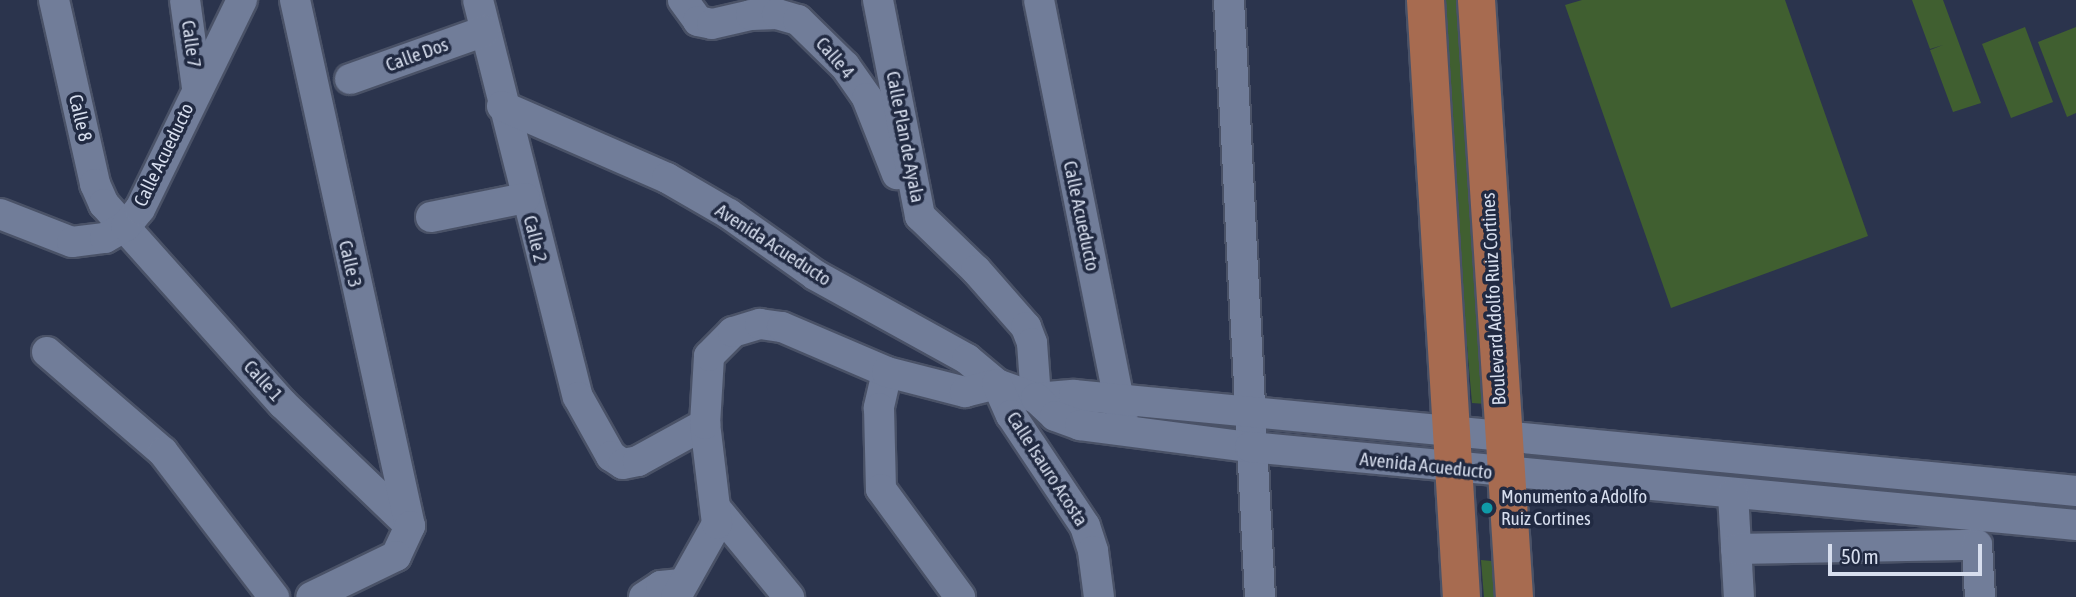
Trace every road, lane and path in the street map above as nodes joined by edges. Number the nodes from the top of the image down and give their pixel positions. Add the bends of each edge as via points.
1 (54, 0) edge
2 (185, 0) edge
3 (242, 0) edge
4 (295, 0) edge
5 (478, 0) edge
6 (683, 0) edge
7 (878, 0) edge
8 (1039, 0) edge
9 (1229, 0) edge
10 (1425, 0) edge
11 (1476, 0) edge
12 (485, 31) junction
13 (349, 79) dead end
14 (197, 88) junction
15 (502, 106) junction
16 (525, 198) junction
17 (920, 216) junction
18 (431, 217) dead end
19 (7, 224) edge
20 (126, 226) junction
21 (47, 352) dead end
22 (887, 372) junction
23 (997, 384) junction
24 (1036, 398) junction
25 (1120, 401) junction
26 (1248, 415) junction
27 (705, 424) junction
28 (1124, 431) junction
29 (1452, 432) junction
30 (1250, 447) junction
31 (1504, 456) junction
32 (1453, 469) junction
33 (2076, 491) edge
34 (1733, 494) junction
35 (718, 510) junction
36 (2076, 525) edge
37 (410, 526) junction
38 (1735, 549) junction
39 (679, 591) edge
40 (274, 597) edge
41 (311, 597) edge
42 (644, 597) edge
43 (789, 597) edge
44 (960, 597) edge
45 (1099, 597) edge
46 (1260, 597) edge
47 (1461, 597) edge
48 (1514, 597) edge
49 (1739, 597) edge
50 (1980, 597) edge

1 - 20 street, Calle 8 via 95,184 104,204
2 - 14 street, Calle 7
3 - 14 street, Calle Acueducto
4 - 37 street, Calle 3
5 - 12 street, Calle 2
6 - 17 street, Calle 4 via 698,21 712,24 777,14 799,20 820,38 867,98 903,191
7 - 17 street, Calle Plan de Ayala
8 - 25 street, Calle Acueducto
9 - 26 street
10 - 29 main road
11 - 31 main road, Boulevard Adolfo Ruiz Cortines
12 - 13 street, Calle Dos
12 - 15 street, Calle 2
14 - 20 street, Calle Acueducto via 140,209
15 - 16 street, Calle 2
15 - 23 street, Avenida Acueducto via 667,178 729,214 815,275 967,359
16 - 18 street
16 - 27 street, Calle 2 via 578,397 611,456 623,464 638,461
17 - 24 street, Calle Plan de Ayala via 1026,327 1032,343
19 - 20 street, Calle Acueducto via 72,242 105,238
20 - 37 street, Calle 1 via 283,404
21 - 40 street via 163,452
22 - 23 street via 965,392
22 - 27 street via 782,327 745,326 723,339 709,356
22 - 44 street via 879,408 881,489
23 - 24 street, Avenida Acueducto
23 - 45 street, Calle Isauro Acosta via 1011,415 1085,526
24 - 25 street, Avenida Acueducto via 1074,395
24 - 28 street, Avenida Acueducto via 1055,416
25 - 26 street, Avenida Acueducto
25 - 28 street, Calle Acueducto
26 - 29 street, Avenida Acueducto
26 - 30 street
27 - 35 street
28 - 30 street, Avenida Acueducto
29 - 31 street, Avenida Acueducto
29 - 32 main road
30 - 32 street, Avenida Acueducto
30 - 46 street
31 - 32 street, Avenida Acueducto
31 - 33 street, Avenida Acueducto
31 - 34 street, Avenida Acueducto
31 - 48 main road, Boulevard Adolfo Ruiz Cortines
32 - 47 main road
34 - 36 street, Avenida Acueducto
34 - 38 street
35 - 39 street via 712,538
35 - 43 street
37 - 41 street via 396,556
38 - 49 street
38 - 50 street via 1977,545
39 - 42 street via 661,586

